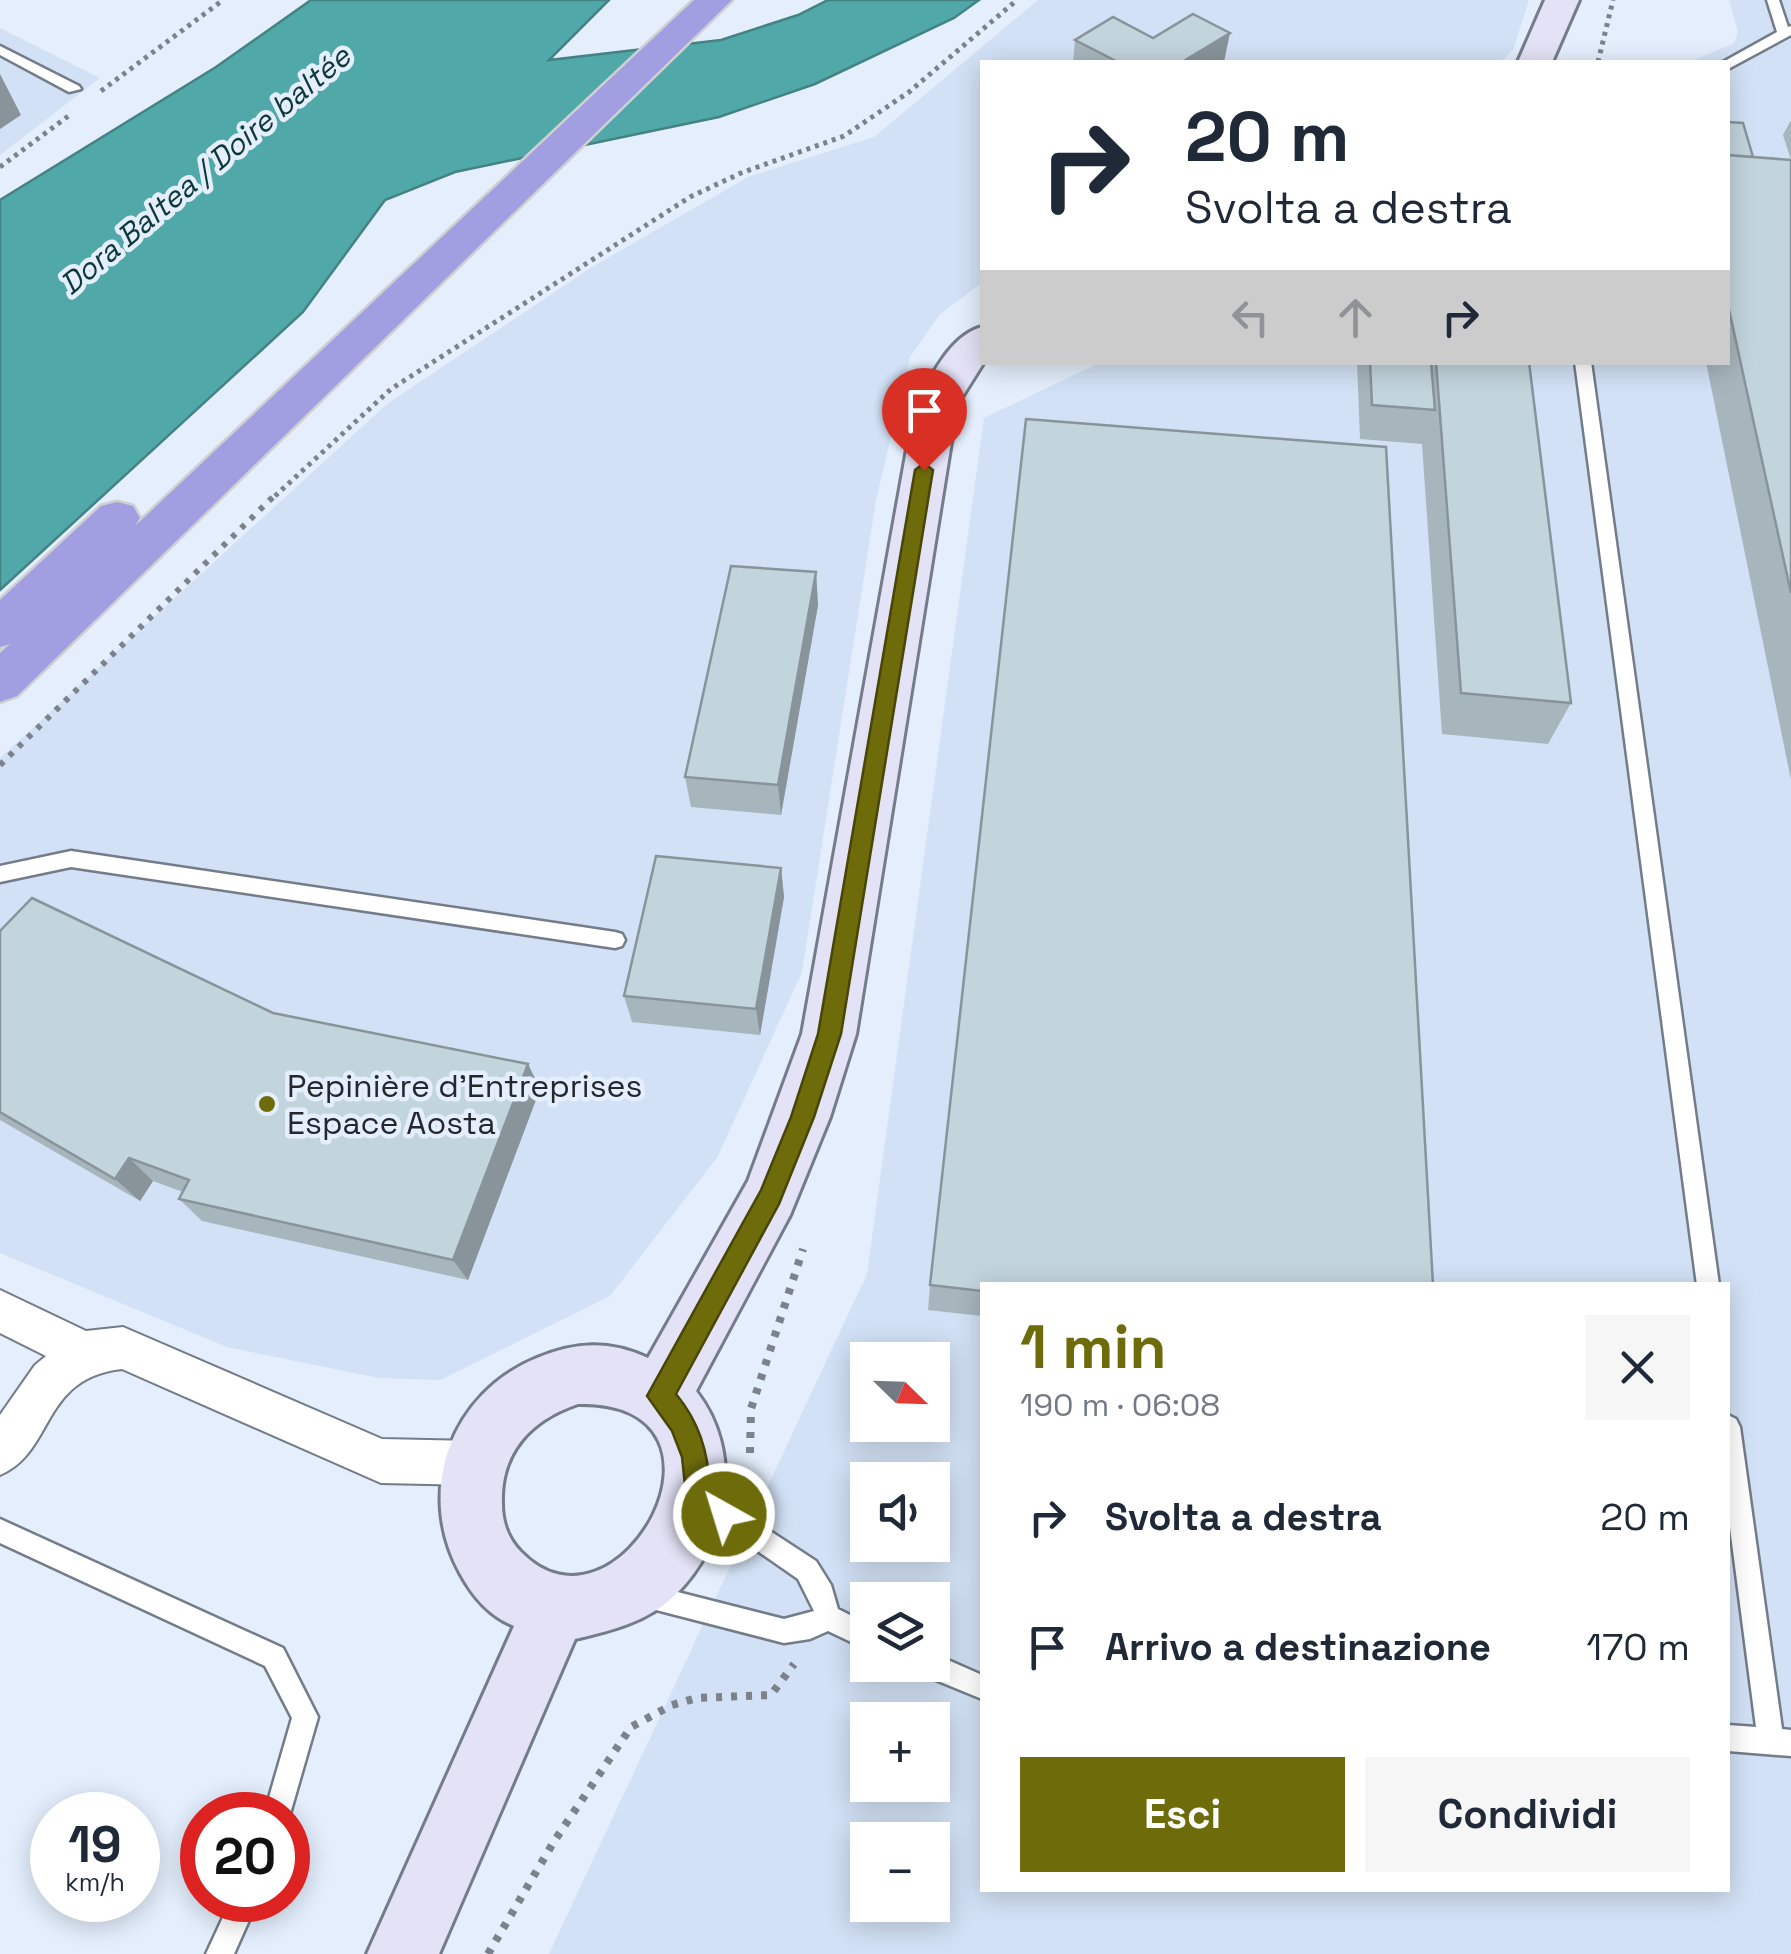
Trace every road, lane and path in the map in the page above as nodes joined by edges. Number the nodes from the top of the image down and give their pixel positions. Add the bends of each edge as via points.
1 (223, 0) edge
2 (670, 0) edge
3 (714, 0) edge
4 (1017, 0) edge
5 (1562, 0) edge
6 (1612, 0) edge
7 (1772, 0) edge
8 (1788, 32) edge
9 (0, 50) edge
10 (1536, 60) edge
11 (1598, 60) edge
12 (1730, 65) edge
13 (74, 89) dead end
14 (91, 99) dead end
15 (76, 110) dead end
16 (0, 167) edge
17 (980, 342) edge
18 (1583, 365) edge
19 (296, 373) junction
20 (239, 402) dead end
21 (0, 628) edge
22 (0, 683) edge
23 (0, 765) edge
24 (0, 874) edge
25 (615, 940) dead end
26 (1708, 1282) edge
27 (0, 1311) edge
28 (84, 1352) junction
29 (660, 1396) junction
30 (1730, 1439) edge
31 (0, 1453) edge
32 (474, 1463) junction
33 (696, 1495) junction
34 (0, 1531) edge
35 (630, 1592) junction
36 (554, 1608) junction
37 (828, 1617) junction
38 (850, 1629) edge
39 (950, 1673) edge
40 (980, 1686) edge
41 (1730, 1738) edge
42 (1780, 1741) edge
43 (284, 1792) edge
44 (553, 1843) dead end
45 (235, 1922) edge
46 (220, 1954) edge
47 (404, 1954) edge
48 (488, 1954) edge

1 - 14 path
2 - 19 highway
3 - 19 highway
4 - 23 path via 909,92 844,136 690,198 391,390
5 - 10 street
6 - 11 path
7 - 8 lane
8 - 12 lane
9 - 13 lane
15 - 16 path
17 - 29 street via 936,405 829,1034 770,1196
18 - 26 lane
19 - 22 highway
20 - 21 highway
24 - 25 lane via 71,860
27 - 28 street
28 - 31 street via 50,1380
28 - 32 street via 123,1348 381,1461
29 - 32 street via 622,1376 563,1379 534,1390 497,1420
29 - 33 street via 689,1440
30 - 42 lane
32 - 36 street via 467,1502 474,1539 491,1572 520,1596
33 - 35 street via 685,1532 662,1566
33 - 37 lane via 807,1570
34 - 43 lane via 274,1657 305,1718
35 - 36 street via 593,1606
35 - 37 lane via 784,1631
36 - 47 street
37 - 38 lane
39 - 40 lane
41 - 42 lane
44 - 48 path
45 - 46 lane

